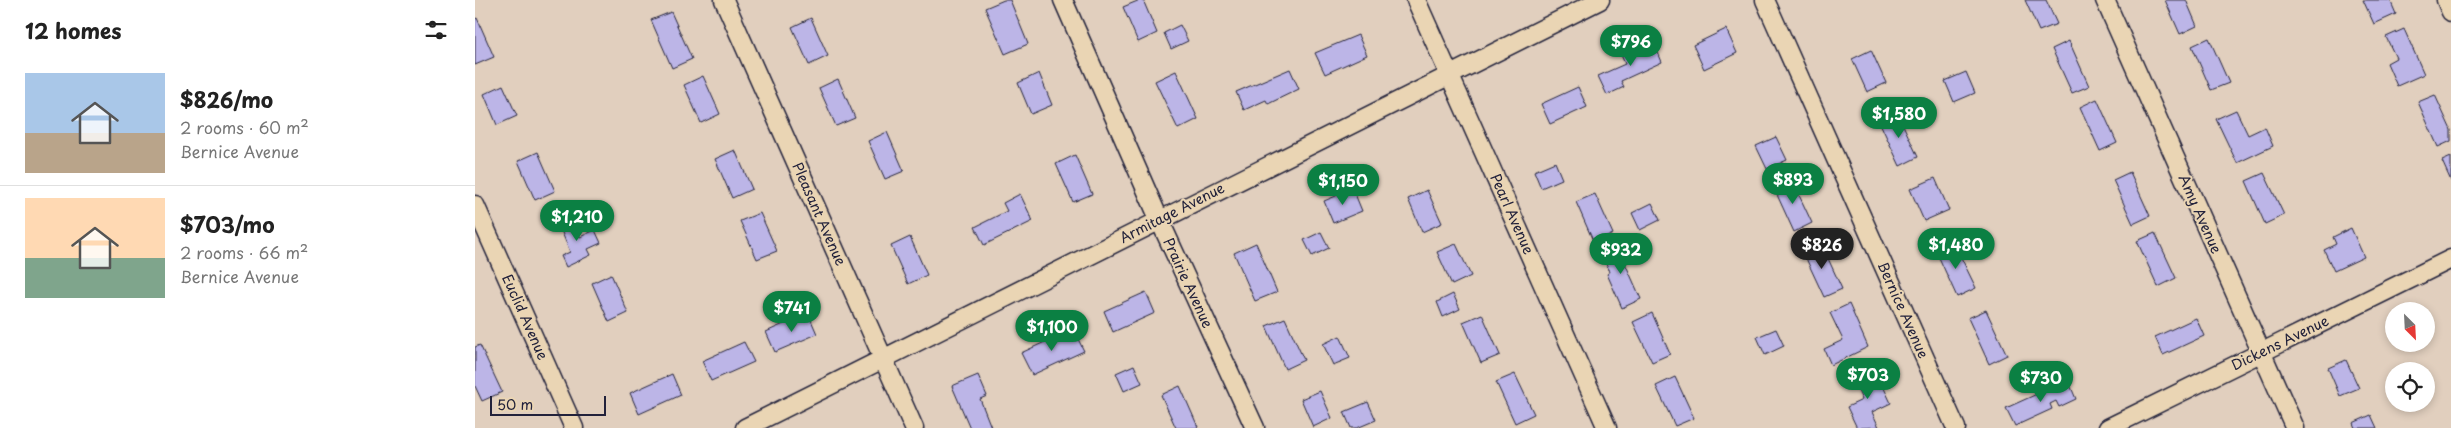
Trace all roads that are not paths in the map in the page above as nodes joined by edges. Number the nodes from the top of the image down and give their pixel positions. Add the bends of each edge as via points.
1 (724, 0) edge
2 (1063, 0) edge
3 (1415, 0) edge
4 (1600, 0) edge
5 (1765, 0) edge
6 (2105, 0) edge
7 (2445, 0) edge
8 (2451, 12) edge
9 (1449, 74) junction
10 (475, 206) edge
11 (1159, 219) junction
12 (2451, 259) edge
13 (2261, 352) junction
14 (883, 359) junction
15 (574, 428) edge
16 (745, 428) edge
17 (915, 428) edge
18 (1255, 428) edge
19 (1607, 428) edge
20 (1955, 428) edge
21 (2108, 428) edge
22 (2295, 428) edge

1 - 14 street, Pleasant Avenue
2 - 11 street, Prairie Avenue
3 - 9 street, Pearl Avenue
4 - 9 street, Armitage Avenue
5 - 20 street, Bernice Avenue
6 - 13 street, Amy Avenue
7 - 8 street
9 - 11 street, Armitage Avenue
9 - 19 street, Pearl Avenue
10 - 15 street, Euclid Avenue
11 - 14 street, Armitage Avenue
11 - 18 street, Prairie Avenue
12 - 13 street, Dickens Avenue
13 - 21 street, Dickens Avenue
13 - 22 street, Amy Avenue
14 - 16 street, Armitage Avenue
14 - 17 street, Pleasant Avenue

